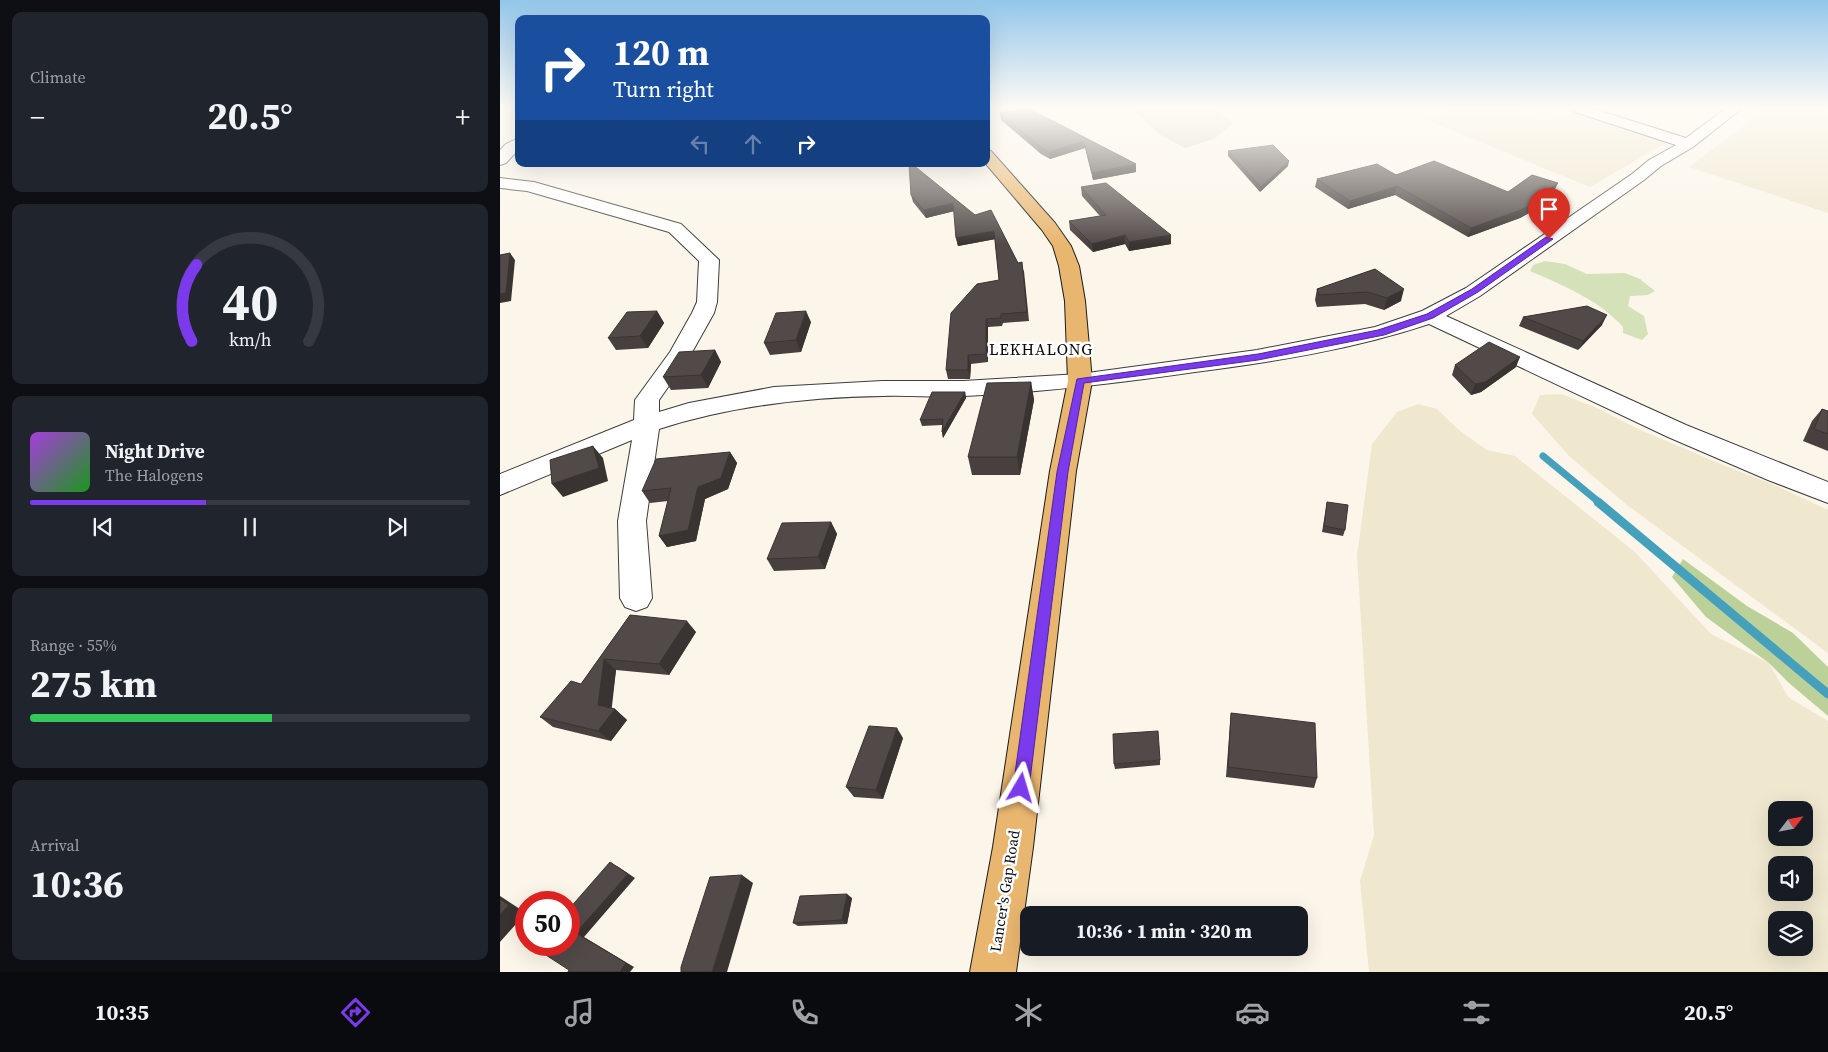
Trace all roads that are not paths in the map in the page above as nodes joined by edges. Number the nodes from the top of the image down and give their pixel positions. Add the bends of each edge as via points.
1 (1671, 154) edge
2 (990, 159) edge
3 (500, 183) edge
4 (1430, 316) junction
5 (1080, 381) junction
6 (647, 424) junction
7 (500, 486) edge
8 (1828, 493) edge
9 (636, 598) dead end
10 (993, 972) edge

1 - 4 street via 1475,290
2 - 5 main road, Lancer's Gap Road via 1062,246 1075,301
3 - 6 street via 528,186 675,228 710,260 705,308 680,354 647,400
4 - 5 street via 1380,333 1258,357
4 - 8 street via 1618,405
5 - 6 street via 963,389 882,388 774,395 689,411
5 - 10 main road, Lancer's Gap Road via 1063,472
6 - 7 street
6 - 9 street via 632,521

